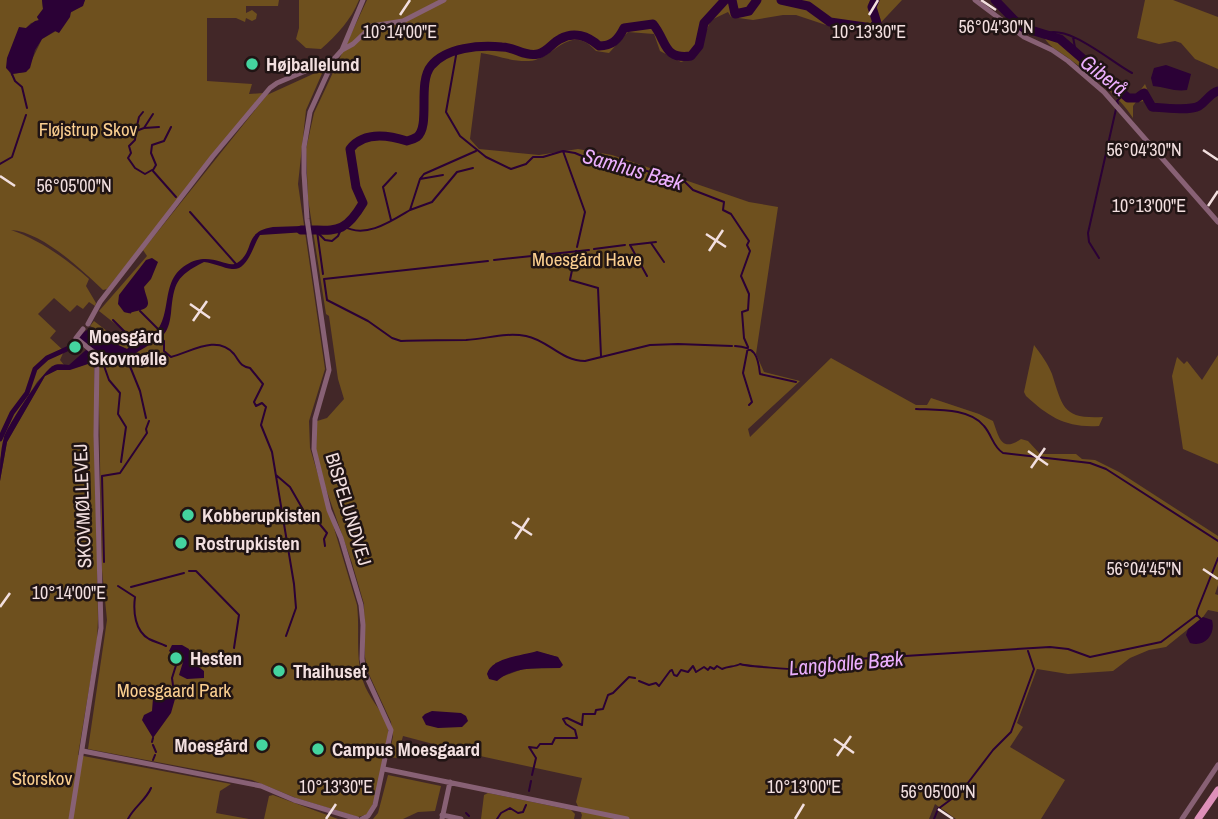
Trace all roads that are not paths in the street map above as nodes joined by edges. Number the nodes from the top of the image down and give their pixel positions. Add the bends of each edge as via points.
1 (362, 0) edge
2 (444, 0) edge
3 (975, 0) edge
4 (342, 50) junction
5 (334, 59) junction
6 (1218, 222) edge
7 (83, 751) junction
8 (1218, 765) edge
9 (384, 769) junction
10 (450, 782) junction
11 (1218, 790) edge
12 (580, 809) junction
13 (442, 817) edge
14 (71, 819) edge
15 (360, 819) edge
16 (461, 819) edge
17 (577, 819) edge
18 (628, 819) edge
19 (1182, 819) edge
20 (1198, 819) edge

1 - 4 street, BISPELUNDVEJ
2 - 4 street via 403,21 372,26
3 - 6 street via 1024,37 1068,61 1104,92
4 - 5 street, BISPELUNDVEJ
5 - 7 street, SKOVMØLLEVEJ via 270,88 76,338 95,353 101,628
5 - 9 street, BISPELUNDVEJ via 306,128 304,173 329,370 315,419 314,449 361,605 364,671 391,730
7 - 14 street, SKOVMØLLEVEJ
7 - 15 street, BISPELUNDVEJ via 261,786
8 - 19 street
9 - 10 street
9 - 15 street, BISPELUNDVEJ via 375,805
10 - 12 street
10 - 13 street
11 - 20 main road
12 - 17 street
12 - 18 street
13 - 16 street

